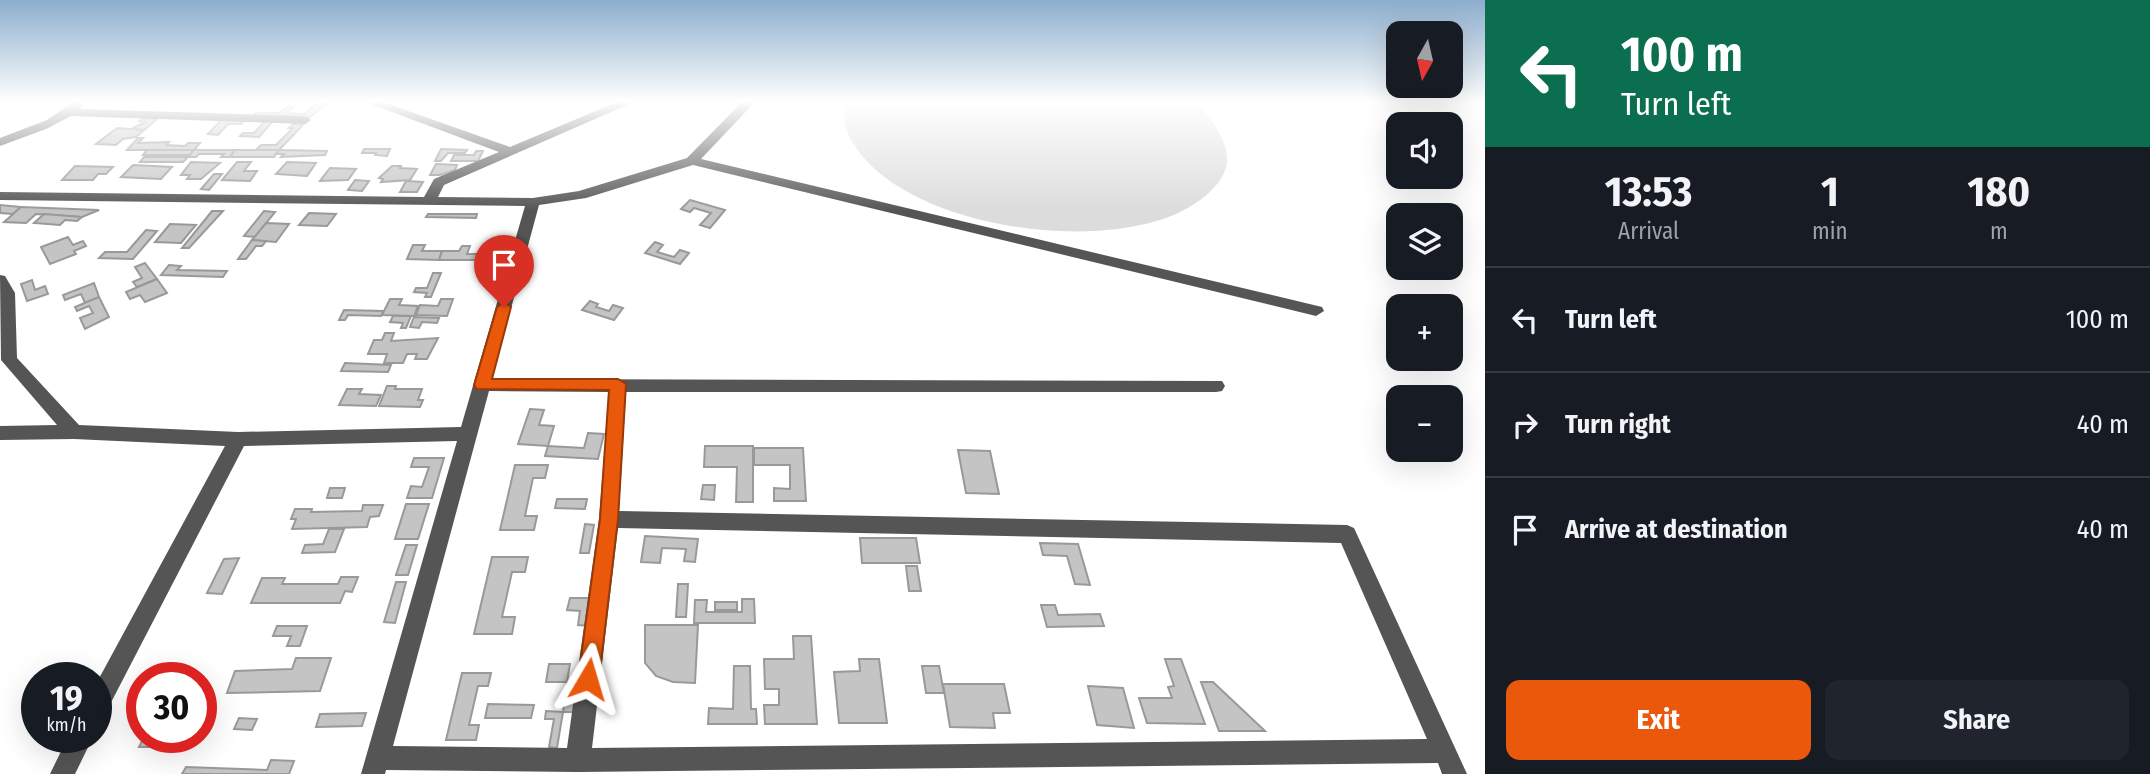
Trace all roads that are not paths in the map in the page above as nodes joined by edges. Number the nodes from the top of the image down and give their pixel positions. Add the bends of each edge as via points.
1 (472, 138) edge
2 (540, 138) edge
3 (714, 138) edge
4 (508, 151) junction
5 (692, 161) junction
6 (0, 196) edge
7 (429, 201) junction
8 (533, 202) junction
9 (0, 280) edge
10 (1316, 311) dead end
11 (618, 384) junction
12 (482, 385) junction
13 (1216, 386) dead end
14 (74, 432) junction
15 (0, 433) edge
16 (468, 434) junction
17 (237, 439) junction
18 (609, 519) junction
19 (112, 677) edge
20 (1443, 751) junction
21 (73, 753) edge
22 (578, 760) junction
23 (375, 766) edge
24 (62, 774) edge
25 (1455, 774) edge

1 - 4 street
2 - 4 street
3 - 5 street
4 - 7 street via 439,182
5 - 8 street via 581,195
5 - 10 street
6 - 7 street
7 - 8 street
8 - 12 street
9 - 14 street via 7,293 9,359
11 - 12 street
11 - 13 street
11 - 18 street
12 - 16 street
14 - 15 street
14 - 17 street
16 - 17 street
16 - 23 street
17 - 19 street
18 - 20 street via 1347,534
18 - 22 street
20 - 22 street
20 - 25 street
21 - 24 street
22 - 23 street

